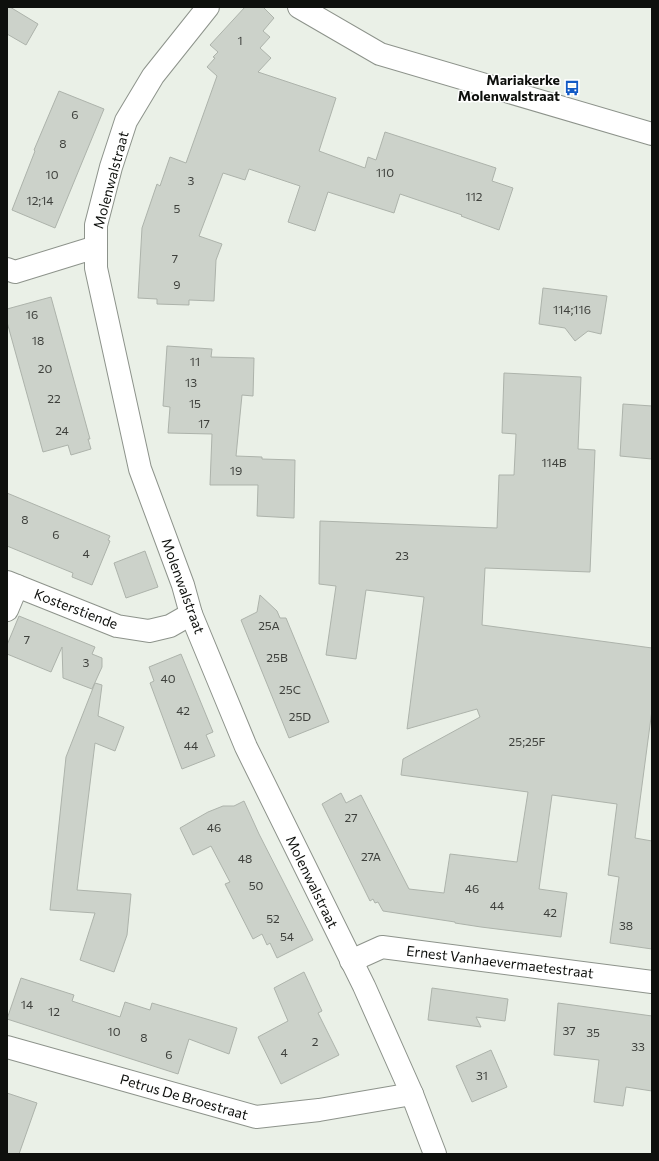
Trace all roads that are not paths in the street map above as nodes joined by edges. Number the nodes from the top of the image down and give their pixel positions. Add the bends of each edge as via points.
1 (208, 7) edge
2 (299, 7) edge
3 (652, 134) edge
4 (96, 247) junction
5 (7, 269) edge
6 (12, 584) edge
7 (7, 610) edge
8 (191, 614) junction
9 (351, 961) junction
10 (652, 982) edge
11 (7, 1047) edge
12 (412, 1094) junction
13 (435, 1154) edge

1 - 4 street, Molenwalstraat via 153,76 126,121 96,224
2 - 3 street via 380,54
4 - 5 street via 15,272
4 - 8 street, Molenwalstraat via 96,268 140,469
6 - 7 street
6 - 8 street, Kosterstiende via 117,626 150,631 170,626
8 - 9 street, Molenwalstraat via 246,747
9 - 10 street, Ernest Vanhaevermaetestraat via 382,947
9 - 12 street, Molenwalstraat
11 - 12 street, Petrus De Broestraat via 256,1116 319,1110
12 - 13 street, Molenwalstraat

